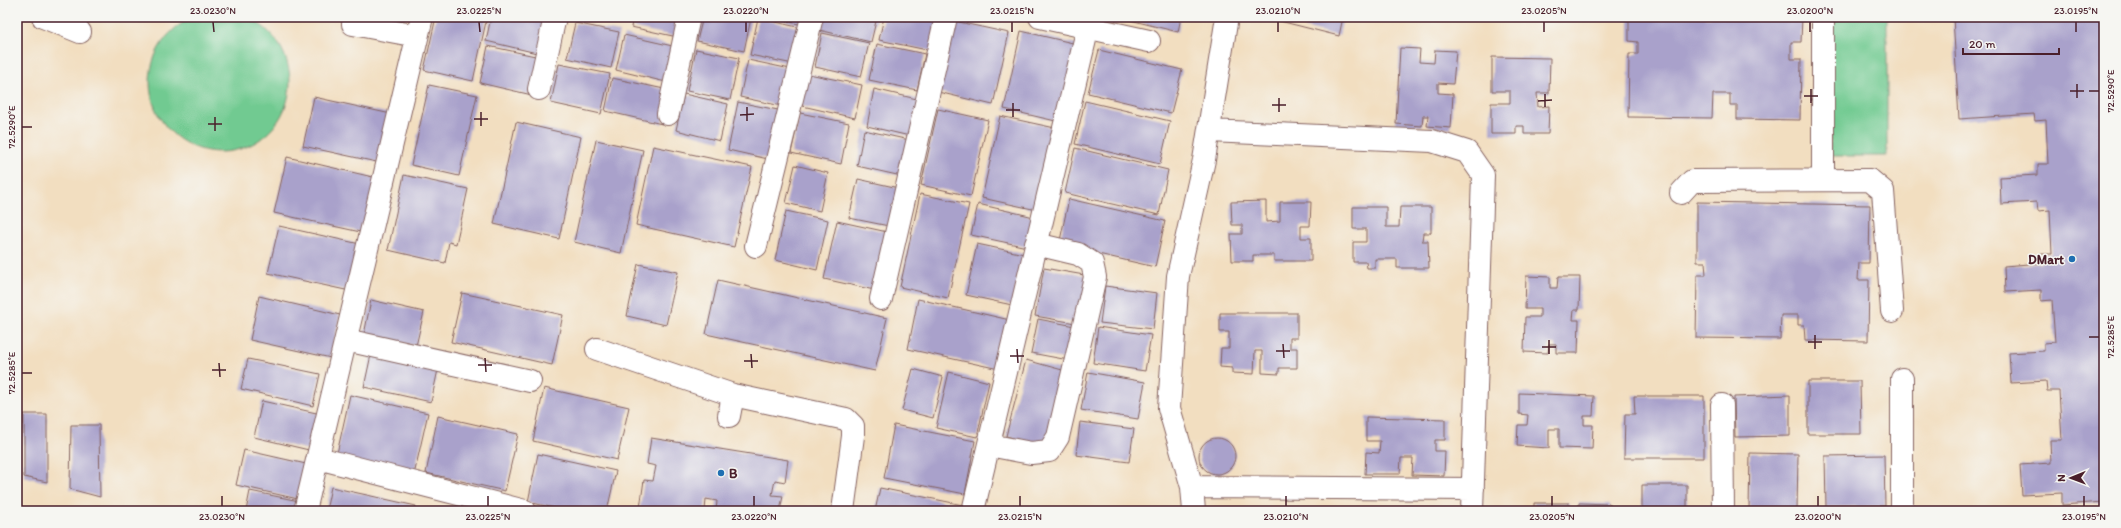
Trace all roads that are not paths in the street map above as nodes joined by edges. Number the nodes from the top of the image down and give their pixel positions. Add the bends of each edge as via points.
1 (43, 17) edge
2 (555, 17) edge
3 (689, 17) edge
4 (812, 17) edge
5 (946, 17) edge
6 (1040, 17) edge
7 (1227, 17) edge
8 (1823, 17) edge
9 (353, 24) dead end
10 (420, 26) edge
11 (1088, 27) junction
12 (80, 32) dead end
13 (1149, 41) dead end
14 (539, 90) dead end
15 (668, 114) dead end
16 (1209, 131) junction
17 (1823, 180) junction
18 (1681, 193) dead end
19 (1036, 244) junction
20 (756, 246) dead end
21 (881, 299) dead end
22 (1892, 311) dead end
23 (346, 340) junction
24 (597, 348) dead end
25 (1902, 380) dead end
26 (530, 381) dead end
27 (1722, 405) dead end
28 (989, 445) junction
29 (318, 458) junction
30 (1192, 487) junction
31 (1473, 489) junction
32 (305, 511) edge
33 (525, 511) edge
34 (843, 511) edge
35 (973, 511) edge
36 (1194, 511) edge
37 (1472, 511) edge
38 (1723, 511) edge
39 (1902, 511) edge

1 - 12 street
2 - 14 street
3 - 15 street
4 - 20 street
5 - 21 street
6 - 11 street
7 - 16 street
8 - 17 street
9 - 10 street
10 - 23 street
11 - 13 street
11 - 19 street
16 - 30 street via 1178,276 1169,408
16 - 31 street via 1432,141 1467,152 1483,176
17 - 18 street via 1692,181
17 - 22 street via 1870,180 1884,191
19 - 28 street
19 - 28 street via 1078,254 1092,263 1095,277 1058,437 1049,451 1031,453
23 - 26 street
23 - 29 street
24 - 34 street via 731,405 846,419 853,426
25 - 39 street
27 - 38 street
28 - 35 street
29 - 32 street
29 - 33 street
30 - 31 street
30 - 36 street
31 - 37 street

